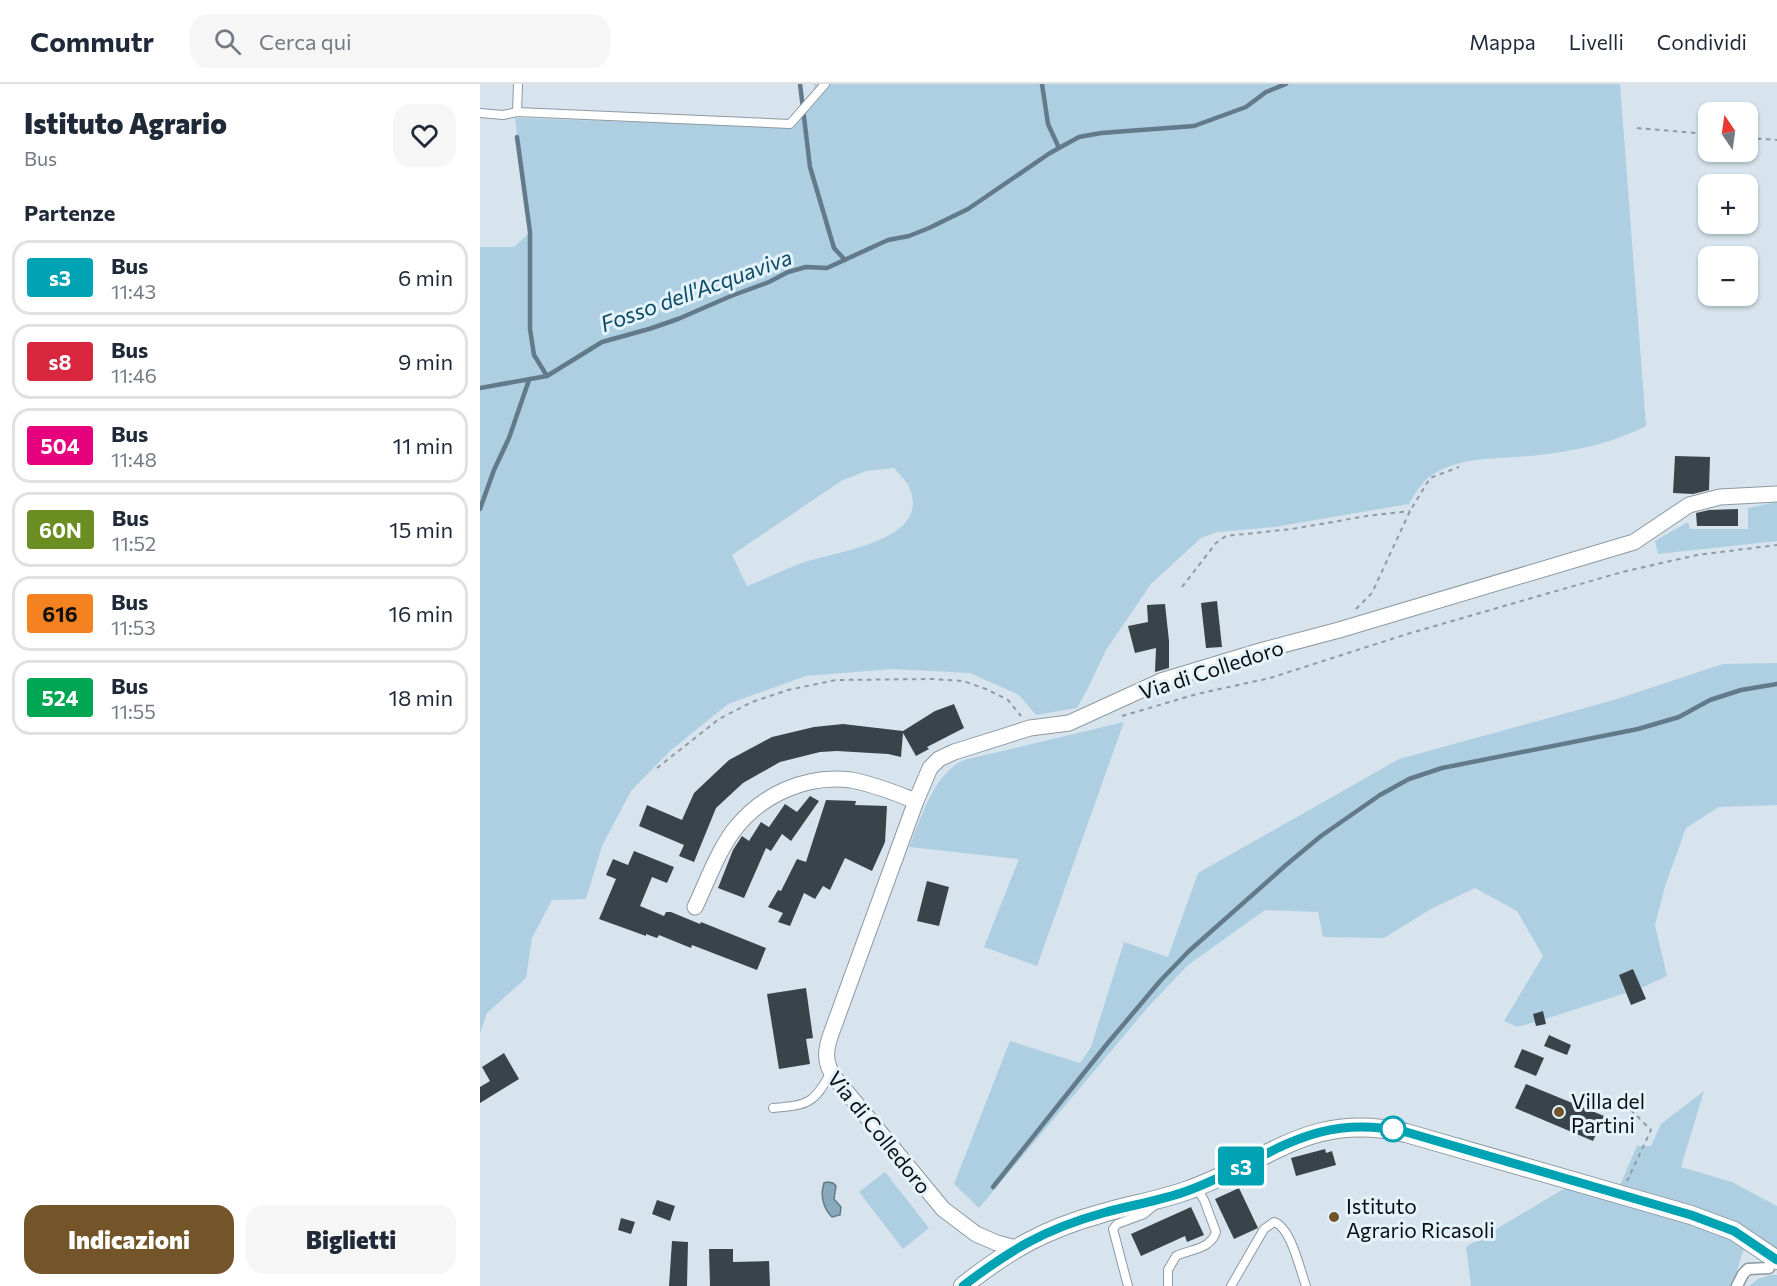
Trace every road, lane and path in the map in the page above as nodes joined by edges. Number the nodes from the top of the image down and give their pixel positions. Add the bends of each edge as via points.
1 (518, 84) edge
2 (825, 84) edge
3 (517, 112) junction
4 (480, 113) edge
5 (1637, 129) dead end
6 (1698, 133) edge
7 (1758, 139) edge
8 (1777, 140) edge
9 (1459, 467) dead end
10 (1777, 494) edge
11 (1410, 511) junction
12 (1777, 545) edge
13 (1182, 587) dead end
14 (1356, 609) dead end
15 (1120, 716) dead end
16 (1030, 728) junction
17 (657, 768) dead end
18 (916, 801) junction
19 (695, 907) dead end
20 (831, 1072) junction
21 (1607, 1098) dead end
22 (773, 1108) dead end
23 (1196, 1187) junction
24 (1620, 1194) junction
25 (1161, 1199) junction
26 (1016, 1248) junction
27 (1773, 1264) edge
28 (963, 1286) edge
29 (1128, 1286) edge
30 (1168, 1286) edge
31 (1231, 1286) edge
32 (1306, 1286) edge
33 (1737, 1286) edge

1 - 3 lane
2 - 3 lane via 790,124
3 - 4 lane
5 - 6 path
7 - 8 path
9 - 11 path via 1430,478
10 - 16 street, Via di Colledoro via 1720,497 1689,506 1634,542 1161,681 1069,723
11 - 13 path via 1226,536
11 - 14 path via 1372,593
12 - 15 path via 1697,555 1622,572 1269,678
16 - 17 path via 1008,700 963,681 836,680 752,702 719,719
16 - 18 street, Via di Colledoro via 939,759 930,768
18 - 19 street via 848,780 819,780 790,787 752,811 734,831
18 - 20 street, Via di Colledoro via 827,1048
20 - 22 lane via 815,1098 797,1106
20 - 26 street, Via di Colledoro via 943,1209 982,1237
21 - 24 path via 1626,1105 1651,1130
23 - 24 street via 1302,1137 1328,1130 1369,1127 1406,1132
23 - 25 street
23 - 30 lane via 1216,1233 1205,1246 1176,1256 1168,1270
24 - 27 street via 1717,1223 1743,1236
25 - 26 street via 1079,1220
25 - 29 lane via 1144,1214 1113,1229
26 - 28 street
27 - 33 street via 1748,1269
31 - 32 lane via 1264,1228 1274,1222 1287,1234

